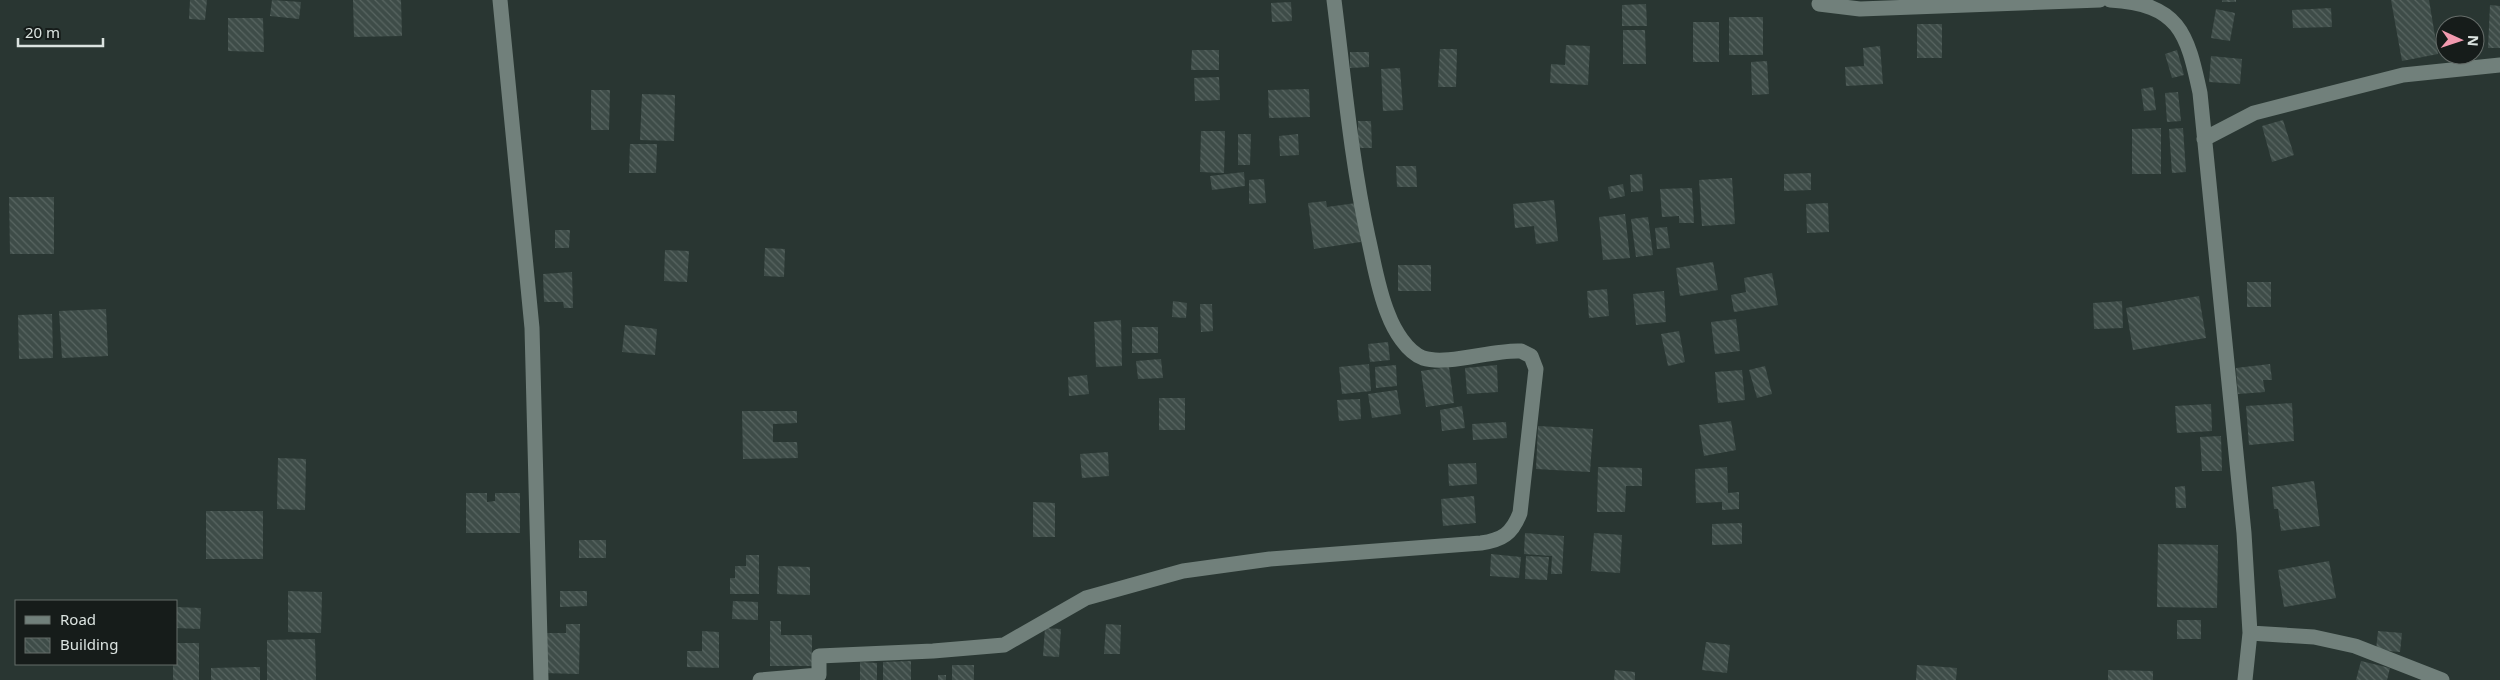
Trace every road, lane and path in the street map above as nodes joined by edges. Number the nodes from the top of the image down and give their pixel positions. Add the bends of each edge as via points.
1 (500, 0) edge
2 (1334, 0) edge
3 (2100, 0) edge
4 (2110, 0) edge
5 (2136, 1) edge
6 (1932, 3) edge
7 (1819, 4) dead end
8 (2500, 65) edge
9 (2204, 139) junction
10 (2250, 633) junction
11 (541, 680) edge
12 (760, 680) edge
13 (2245, 680) edge
14 (2442, 680) edge

1 - 11 street via 532,328
2 - 12 street via 1359,194 1388,315 1412,352 1424,358 1522,351 1531,356 1536,369 1520,513 1508,535 1497,541 1481,543 1270,559 1183,571 1086,598 1004,645 819,656 819,675
3 - 6 street
4 - 5 street
5 - 9 street via 2157,8 2169,17 2185,40 2200,94
6 - 7 street via 1860,9
8 - 9 street via 2403,75 2254,113
9 - 10 street via 2244,533
10 - 13 street
10 - 14 street via 2314,637 2355,646

